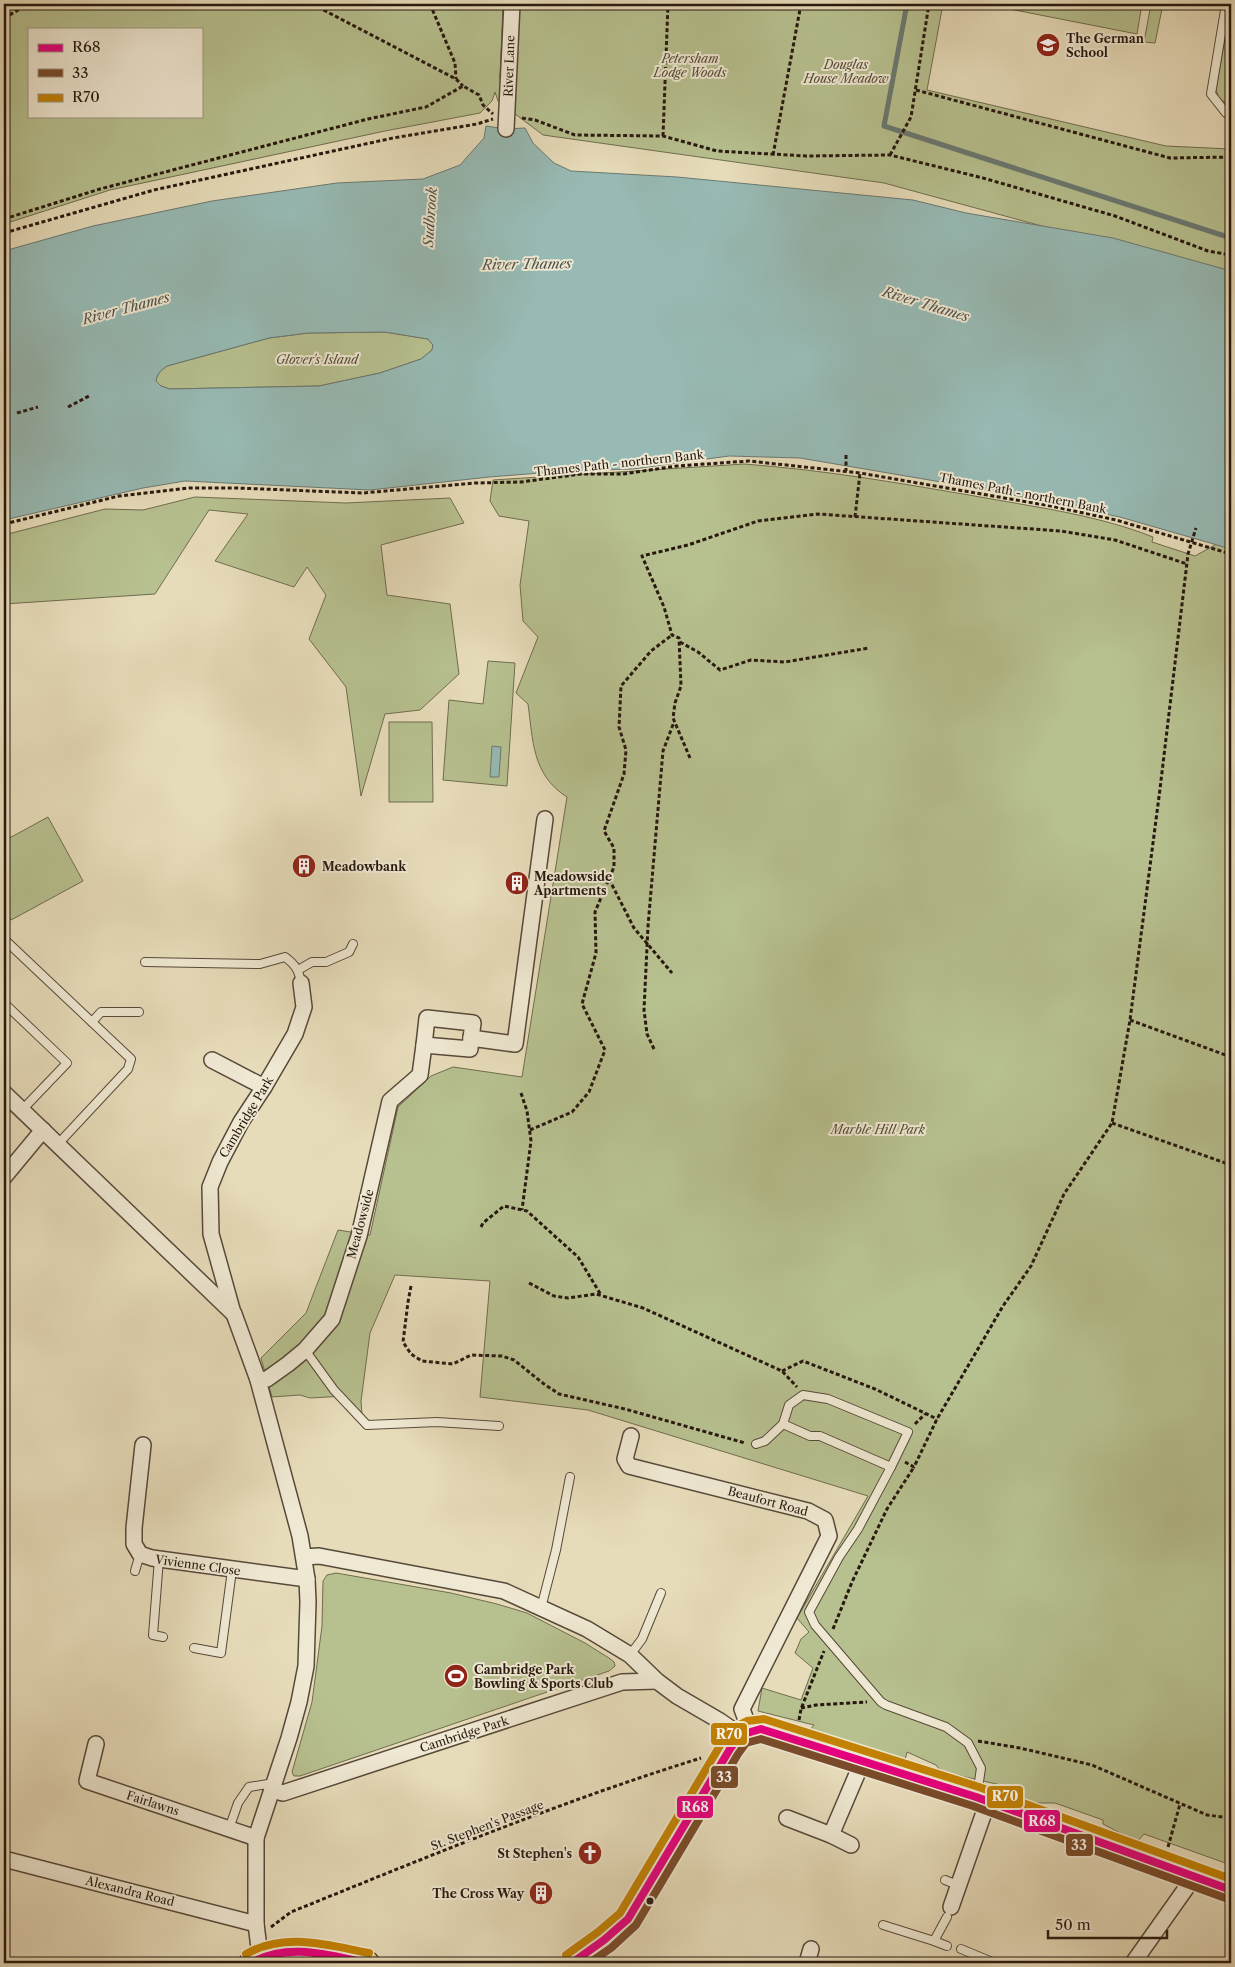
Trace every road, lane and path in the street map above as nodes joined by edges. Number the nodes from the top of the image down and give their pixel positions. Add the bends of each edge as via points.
1 (29, 4) edge
2 (312, 4) edge
3 (430, 4) edge
4 (512, 4) edge
5 (668, 4) edge
6 (801, 4) edge
7 (929, 4) edge
8 (1226, 4) edge
9 (4, 18) edge
10 (456, 79) junction
11 (463, 86) junction
12 (916, 92) junction
13 (490, 112) dead end
14 (1231, 115) edge
15 (507, 122) junction
16 (663, 136) junction
17 (774, 155) junction
18 (890, 155) junction
19 (1231, 157) edge
20 (4, 219) edge
21 (4, 233) edge
22 (1231, 255) edge
23 (89, 396) dead end
24 (38, 407) dead end
25 (68, 407) dead end
26 (16, 413) dead end
27 (846, 455) dead end
28 (846, 471) junction
29 (860, 473) junction
30 (854, 517) junction
31 (4, 524) edge
32 (1196, 528) dead end
33 (1191, 544) junction
34 (1231, 554) edge
35 (1187, 564) junction
36 (672, 635) junction
37 (679, 642) junction
38 (869, 648) dead end
39 (674, 722) junction
40 (690, 758) dead end
41 (545, 820) dead end
42 (609, 879) junction
43 (4, 939) edge
44 (353, 944) dead end
45 (648, 946) junction
46 (145, 962) dead end
47 (672, 973) dead end
48 (300, 977) junction
49 (4, 1003) edge
50 (138, 1012) dead end
51 (1130, 1020) junction
52 (92, 1022) junction
53 (471, 1038) junction
54 (424, 1045) junction
55 (654, 1049) dead end
56 (1231, 1056) edge
57 (212, 1060) dead end
58 (264, 1088) junction
59 (4, 1093) edge
60 (521, 1093) dead end
61 (22, 1110) junction
62 (1112, 1123) junction
63 (43, 1130) junction
64 (530, 1130) junction
65 (58, 1144) junction
66 (1231, 1165) edge
67 (4, 1177) edge
68 (522, 1210) junction
69 (481, 1228) dead end
70 (529, 1283) dead end
71 (412, 1286) dead end
72 (602, 1296) junction
73 (234, 1314) junction
74 (305, 1350) junction
75 (782, 1370) junction
76 (258, 1380) junction
77 (803, 1395) junction
78 (937, 1419) junction
79 (783, 1424) junction
80 (499, 1426) dead end
81 (632, 1436) dead end
82 (756, 1444) joint
83 (143, 1445) dead end
84 (896, 1458) junction
85 (890, 1467) junction
86 (914, 1467) junction
87 (570, 1477) dead end
88 (140, 1554) junction
89 (304, 1557) junction
90 (158, 1559) junction
91 (232, 1570) junction
92 (136, 1571) dead end
93 (307, 1580) junction
94 (661, 1593) dead end
95 (541, 1608) junction
96 (163, 1638) dead end
97 (828, 1640) junction
98 (194, 1648) dead end
99 (630, 1655) junction
100 (657, 1680) junction
101 (881, 1702) junction
102 (800, 1709) junction
103 (740, 1738) junction
104 (794, 1738) junction
105 (968, 1743) junction
106 (96, 1744) dead end
107 (863, 1760) junction
108 (273, 1786) junction
109 (982, 1799) junction
110 (1180, 1804) junction
111 (787, 1818) dead end
112 (1231, 1818) edge
113 (229, 1829) junction
114 (830, 1835) junction
115 (256, 1838) junction
116 (851, 1844) dead end
117 (4, 1859) edge
118 (1163, 1865) junction
119 (1194, 1877) junction
120 (945, 1880) dead end
121 (960, 1886) junction
122 (1231, 1890) edge
123 (949, 1912) joint
124 (883, 1925) dead end
125 (934, 1941) junction
126 (256, 1945) edge
127 (947, 1946) dead end
128 (960, 1949) dead end
129 (367, 1963) edge
130 (572, 1963) edge
131 (989, 1963) edge
132 (1133, 1963) edge

1 - 9 path
2 - 10 path
3 - 10 path via 455,63
4 - 15 street, River Lane
5 - 16 path
6 - 17 path
7 - 12 path
8 - 14 lane via 1211,94
10 - 11 path
11 - 13 path via 479,95
11 - 20 path via 426,107 368,119 100,189
12 - 18 path via 911,117
12 - 19 path via 1170,158
15 - 16 path via 534,120 575,135
15 - 21 path via 393,138 154,190
16 - 17 path via 717,151
17 - 18 path
18 - 22 path via 1115,216 1208,250
23 - 25 path
24 - 26 path
27 - 28 path
28 - 29 path, Thames Path - northern Bank
28 - 31 path, Thames Path - northern Bank via 749,460 623,474 581,474 521,482 363,493 189,488 119,496
29 - 30 path
29 - 33 path, Thames Path - northern Bank via 1051,506 1116,520
30 - 35 path via 1061,531 1115,540
30 - 36 path via 818,514 758,521 688,545 642,556
32 - 33 path
33 - 34 path, Thames Path - northern Bank
33 - 35 path
35 - 51 path
36 - 37 path via 679,638
36 - 42 path via 651,651 621,686 619,726 626,750 624,774 604,831 614,848 614,866
37 - 38 path via 720,670 750,660 785,662
37 - 39 path via 681,686 675,703
39 - 40 path
39 - 45 path via 663,751
41 - 53 street via 515,1044
42 - 45 path via 634,928
42 - 64 path via 595,912 596,953 582,1004 606,1050 589,1092 572,1112
43 - 52 lane
44 - 48 lane via 349,952 326,962 312,962
45 - 47 path
45 - 55 path via 644,1010 647,1034
46 - 48 lane via 260,964 285,957 292,962
48 - 58 street, Cambridge Park via 304,1007 295,1034
49 - 61 lane via 67,1063
50 - 52 lane via 101,1012
51 - 56 path
51 - 62 path
52 - 65 lane via 131,1059 128,1069
53 - 54 street via 470,1048
53 - 54 street, Meadowside via 472,1023 427,1018
54 - 74 street, Meadowside via 420,1075 390,1100 359,1236 332,1319
57 - 58 street
58 - 73 street, Cambridge Park via 237,1130 210,1188 211,1234
59 - 61 street, Cambridge Park
60 - 64 path
61 - 63 street, Cambridge Park
62 - 66 path
62 - 78 path via 1064,1194 1031,1266 1003,1306
63 - 65 street, Cambridge Park
63 - 67 street
64 - 68 path
65 - 73 street, Cambridge Park
68 - 69 path via 504,1206
68 - 72 path via 578,1257
70 - 72 path via 554,1296
71 - 82 path via 403,1342 411,1354 422,1361 453,1364 471,1355 502,1356 514,1360 559,1394 625,1409 741,1443
72 - 75 path via 643,1308
73 - 76 street, Cambridge Park
74 - 76 street, Meadowside via 267,1379
74 - 80 lane via 334,1390 367,1425 437,1422
75 - 77 path
75 - 78 path via 802,1361 875,1389
76 - 89 street, Cambridge Park
77 - 79 lane via 789,1405
77 - 84 lane via 828,1399 908,1432
78 - 86 path
79 - 82 lane via 766,1441
79 - 85 lane via 810,1436 820,1436
81 - 103 street, Beaufort Road via 625,1459 630,1466 808,1511 825,1520 830,1536 742,1709
83 - 88 street, Vivienne Close via 134,1528 134,1544
84 - 85 lane
84 - 86 path
85 - 97 lane via 809,1612
86 - 97 path via 884,1517
87 - 95 lane
88 - 90 street, Vivienne Close
88 - 92 lane
89 - 93 street, Cambridge Park
89 - 95 street via 319,1556 504,1591
90 - 91 street, Vivienne Close
90 - 96 lane via 152,1635
91 - 93 street, Vivienne Close
91 - 98 lane via 221,1653
93 - 108 street, Cambridge Park via 306,1666 289,1738
94 - 99 lane via 642,1639
95 - 99 street via 587,1629
97 - 101 lane
97 - 102 path
99 - 100 street
100 - 103 street
100 - 108 street, Cambridge Park via 622,1682 283,1793
101 - 102 path via 816,1705
101 - 105 lane via 946,1727
102 - 104 path
103 - 104 main road via 761,1729
103 - 126 path, St. Stephen's Passage via 291,1912
103 - 130 main road via 628,1919
104 - 107 main road
105 - 109 lane via 982,1768
105 - 110 path via 977,1740 1092,1765
106 - 113 street, Fairlawns via 87,1782
107 - 109 main road
107 - 114 street
108 - 113 lane via 249,1787 238,1802
108 - 115 street, Cambridge Park
109 - 118 main road
109 - 121 street
110 - 112 path via 1207,1815
110 - 118 path
111 - 114 street
113 - 115 street, Fairlawns
114 - 116 street
115 - 126 street, Cambridge Park
117 - 126 street, Alexandra Road
118 - 119 main road
119 - 122 main road
119 - 132 street
120 - 121 lane
121 - 123 street
123 - 125 lane
124 - 125 lane
125 - 127 lane
126 - 129 main road via 283,1952 309,1952
128 - 131 lane

